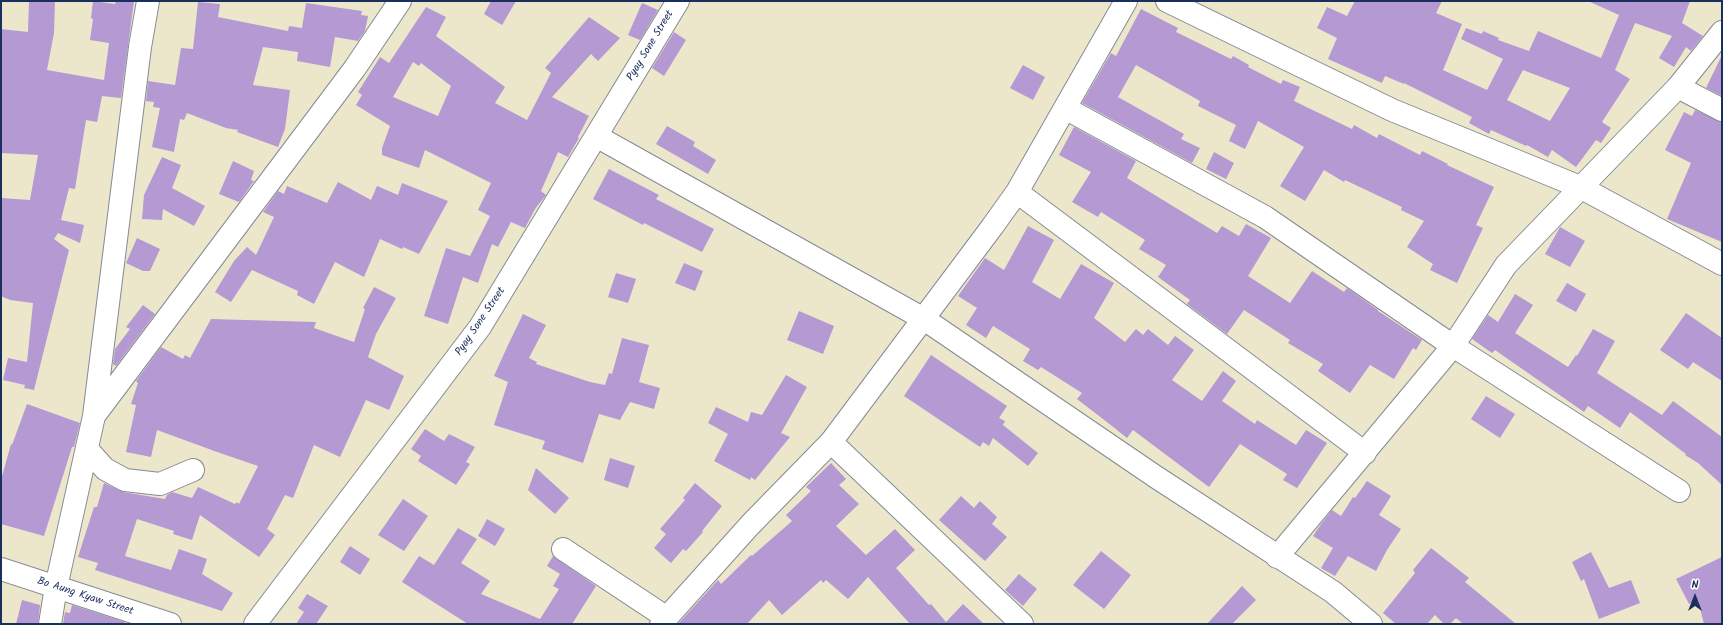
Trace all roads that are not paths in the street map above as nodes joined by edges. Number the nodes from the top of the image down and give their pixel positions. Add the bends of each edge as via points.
1 (148, 1) edge
2 (400, 1) edge
3 (678, 1) edge
4 (1126, 1) edge
5 (1167, 1) edge
6 (1722, 32) edge
7 (1678, 86) junction
8 (1065, 108) junction
9 (1722, 110) edge
10 (596, 136) junction
11 (1580, 187) junction
12 (1017, 192) junction
13 (1722, 264) edge
14 (924, 319) junction
15 (1453, 346) junction
16 (94, 416) junction
17 (832, 442) junction
18 (87, 449) junction
19 (1365, 453) junction
20 (193, 470) dead end
21 (1679, 491) dead end
22 (563, 548) dead end
23 (1277, 557) junction
24 (1, 569) edge
25 (56, 588) junction
26 (664, 621) edge
27 (50, 624) edge
28 (170, 624) edge
29 (255, 624) edge
30 (1022, 624) edge
31 (1371, 624) edge

1 - 16 street
2 - 16 street via 354,68
3 - 10 street, Pyay Sone Street
4 - 8 street
5 - 11 street via 1392,110
6 - 7 street
7 - 9 street
7 - 11 street
8 - 12 street
8 - 15 street via 1264,217
10 - 14 street
10 - 29 street, Pyay Sone Street via 480,327
11 - 13 street
11 - 15 street via 1506,265
12 - 14 street
12 - 19 street
14 - 17 street
14 - 23 street
15 - 19 street
15 - 21 street
16 - 18 street
17 - 26 street via 750,525
17 - 30 street
18 - 20 street via 106,469 125,480 160,484
18 - 25 street
19 - 23 street
22 - 26 street
23 - 31 street via 1333,592
24 - 25 street, Bo Aung Kyaw Street
25 - 27 street
25 - 28 street, Bo Aung Kyaw Street

